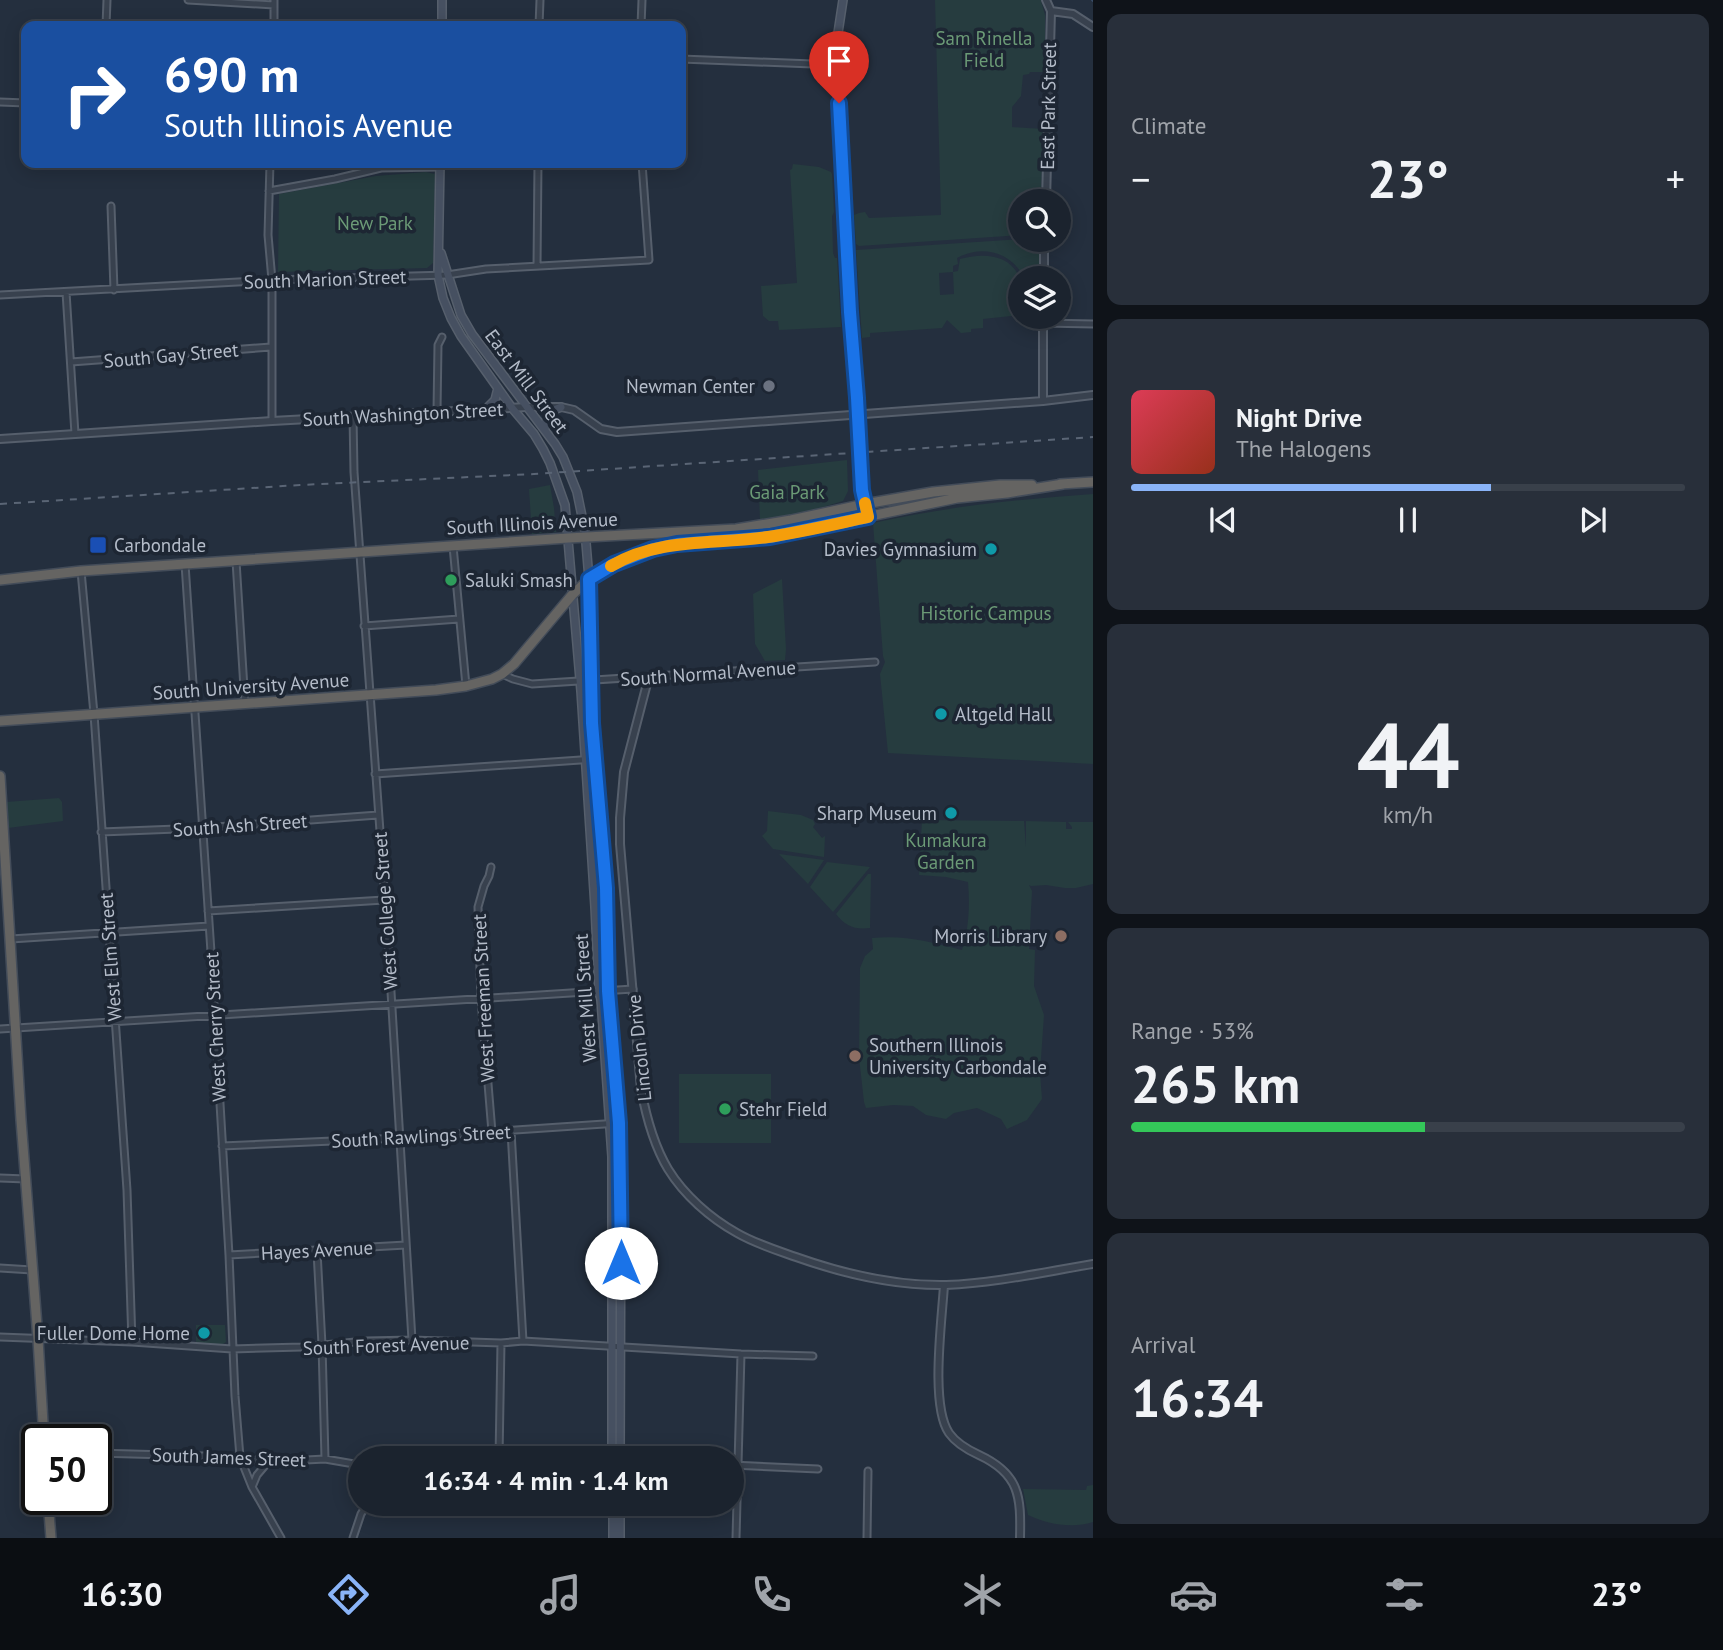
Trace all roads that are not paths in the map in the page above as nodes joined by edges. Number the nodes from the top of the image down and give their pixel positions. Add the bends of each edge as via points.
1 (107, 0) edge
2 (188, 0) edge
3 (442, 0) edge
4 (540, 0) edge
5 (642, 0) edge
6 (843, 0) edge
7 (1046, 0) edge
8 (274, 3) edge
9 (1051, 11) junction
10 (106, 21) edge
11 (274, 21) edge
12 (442, 21) edge
13 (539, 21) edge
14 (641, 21) edge
15 (1093, 27) edge
16 (686, 59) edge
17 (838, 65) junction
18 (0, 102) edge
19 (21, 103) edge
20 (270, 168) edge
21 (381, 168) edge
22 (440, 168) edge
23 (538, 168) edge
24 (642, 168) edge
25 (1046, 189) edge
26 (269, 191) junction
27 (111, 206) dead end
28 (438, 245) junction
29 (537, 267) junction
30 (438, 275) junction
31 (447, 275) junction
32 (272, 280) junction
33 (114, 290) junction
34 (66, 292) junction
35 (0, 295) edge
36 (1071, 322) edge
37 (1093, 324) edge
38 (1043, 329) edge
39 (442, 337) dead end
40 (271, 347) junction
41 (71, 362) junction
42 (498, 388) junction
43 (1093, 395) edge
44 (1043, 401) junction
45 (527, 407) junction
46 (561, 407) junction
47 (512, 408) junction
48 (486, 409) junction
49 (437, 411) junction
50 (858, 415) junction
51 (354, 416) junction
52 (272, 421) junction
53 (545, 431) junction
54 (75, 434) junction
55 (0, 439) edge
56 (1093, 482) edge
57 (1063, 484) junction
58 (865, 504) junction
59 (868, 517) junction
60 (585, 537) junction
61 (568, 538) junction
62 (453, 546) junction
63 (360, 552) junction
64 (236, 561) junction
65 (185, 564) junction
66 (81, 571) junction
67 (589, 579) junction
68 (0, 580) edge
69 (572, 595) junction
70 (460, 619) junction
71 (365, 626) junction
72 (875, 662) dead end
73 (502, 674) junction
74 (649, 676) junction
75 (590, 680) junction
76 (580, 681) junction
77 (466, 687) junction
78 (369, 695) junction
79 (245, 704) junction
80 (193, 708) junction
81 (94, 714) junction
82 (0, 721) edge
83 (595, 759) junction
84 (585, 760) junction
85 (375, 774) junction
86 (0, 776) edge
87 (378, 815) junction
88 (202, 828) junction
89 (101, 832) junction
90 (492, 867) dead end
91 (384, 900) junction
92 (208, 911) junction
93 (209, 926) junction
94 (108, 933) junction
95 (11, 939) junction
96 (633, 989) junction
97 (608, 991) junction
98 (599, 992) junction
99 (481, 999) junction
100 (391, 1004) junction
101 (214, 1015) junction
102 (115, 1021) junction
103 (16, 1027) junction
104 (0, 1028) edge
105 (619, 1123) junction
106 (610, 1124) junction
107 (511, 1131) junction
108 (492, 1132) junction
109 (400, 1138) junction
110 (222, 1146) junction
111 (0, 1178) edge
112 (26, 1179) junction
113 (406, 1245) junction
114 (317, 1251) junction
115 (229, 1255) junction
116 (1093, 1264) edge
117 (0, 1268) edge
118 (32, 1270) junction
119 (944, 1285) junction
120 (0, 1338) edge
121 (38, 1339) junction
122 (412, 1340) junction
123 (523, 1341) junction
124 (132, 1342) junction
125 (500, 1343) junction
126 (322, 1345) junction
127 (617, 1347) junction
128 (232, 1349) junction
129 (741, 1354) junction
130 (813, 1356) dead end
131 (43, 1424) edge
132 (499, 1446) edge
133 (613, 1446) edge
134 (621, 1446) edge
135 (736, 1446) edge
136 (112, 1453) edge
137 (240, 1457) junction
138 (325, 1459) junction
139 (268, 1462) junction
140 (348, 1464) edge
141 (744, 1466) edge
142 (818, 1469) dead end
143 (868, 1471) dead end
144 (252, 1487) junction
145 (49, 1515) edge
146 (361, 1516) edge
147 (612, 1516) edge
148 (620, 1516) edge
149 (736, 1516) edge
150 (51, 1538) edge
151 (281, 1538) edge
152 (353, 1538) edge
153 (613, 1538) edge
154 (620, 1538) edge
155 (736, 1538) edge
156 (867, 1538) edge
157 (1020, 1538) edge

1 - 10 street
2 - 8 street
3 - 12 main road
4 - 13 street
5 - 14 street
6 - 17 main road
7 - 9 street
8 - 11 street
9 - 15 street via 1073,14
9 - 25 street, East Park Street
16 - 17 street
17 - 50 main road
18 - 19 street
20 - 26 street
21 - 26 street
22 - 28 main road, East Mill Street
23 - 29 street
24 - 29 street, South Marion Street via 649,260
26 - 32 street
27 - 33 street
28 - 30 main road, East Mill Street
28 - 31 main road, East Mill Street
29 - 31 street, South Marion Street
30 - 31 street, South Marion Street
30 - 32 street, South Marion Street
30 - 42 main road, East Mill Street via 451,318
31 - 45 main road, East Mill Street via 472,334
32 - 33 street, South Marion Street
32 - 40 street
33 - 34 street, South Marion Street
34 - 35 street, South Marion Street
34 - 41 street
36 - 37 street
38 - 44 street
39 - 49 street
40 - 41 street, South Gay Street
40 - 52 street
41 - 54 street
42 - 47 main road, East Mill Street
42 - 48 main road
43 - 44 street, South Washington Street
44 - 50 street, South Washington Street
45 - 46 street, South Washington Street
45 - 47 street, South Washington Street
45 - 53 main road, East Mill Street
46 - 50 street, South Washington Street via 574,410 601,429 617,432
46 - 53 main road via 548,415
47 - 48 street, South Washington Street
47 - 61 main road, East Mill Street via 550,463 565,505
48 - 49 street, South Washington Street
49 - 51 street, South Washington Street
50 - 58 main road
51 - 52 street, South Washington Street
51 - 63 street, West College Street
52 - 54 street, South Washington Street
53 - 60 main road, East Mill Street via 563,457 577,492
54 - 55 street, South Washington Street
56 - 57 highway, South Illinois Avenue
57 - 58 highway, South Illinois Avenue via 970,487
57 - 59 highway, South Illinois Avenue via 957,498
58 - 59 main road
58 - 60 highway, South Illinois Avenue via 754,526
59 - 67 highway, South Illinois Avenue via 770,537 653,549
60 - 61 highway, South Illinois Avenue
60 - 67 main road, West Mill Street
61 - 62 highway, South Illinois Avenue
61 - 69 main road, West Mill Street
62 - 63 highway, South Illinois Avenue
62 - 70 street
63 - 64 highway, South Illinois Avenue
63 - 71 street, West College Street
64 - 65 highway, South Illinois Avenue
64 - 79 street
65 - 66 highway, South Illinois Avenue
65 - 80 street, West Cherry Street
66 - 68 highway, South Illinois Avenue
66 - 81 street, West Elm Street
67 - 69 highway, South Illinois Avenue
67 - 75 main road, West Mill Street
69 - 73 highway, South Illinois Avenue
69 - 76 main road, West Mill Street
70 - 71 street
70 - 77 street
71 - 78 street, West College Street
72 - 74 street, South Normal Avenue
73 - 76 street, South Normal Avenue via 531,684
73 - 77 highway, South University Avenue
74 - 75 street, South Normal Avenue
74 - 96 street, Lincoln Drive via 621,790 620,844
75 - 76 street, South Normal Avenue
75 - 83 main road, West Mill Street
76 - 84 main road, West Mill Street
77 - 78 highway, South University Avenue
78 - 79 highway, South University Avenue
78 - 85 street, West College Street
79 - 80 highway, South University Avenue
80 - 81 highway, South University Avenue
80 - 88 street, West Cherry Street
81 - 82 highway, South University Avenue
81 - 89 street, West Elm Street
83 - 84 street
83 - 97 main road, West Mill Street via 606,888
84 - 85 street
84 - 98 main road, West Mill Street
85 - 87 street, West College Street
86 - 95 highway
87 - 88 street, South Ash Street
87 - 91 street, West College Street
88 - 89 street, South Ash Street
88 - 92 street, West Cherry Street
89 - 94 street, West Elm Street
90 - 99 street, West Freeman Street via 478,907
91 - 92 street
91 - 100 street, West College Street
92 - 93 street, West Cherry Street
93 - 94 street
93 - 101 street, West Cherry Street
94 - 95 street
94 - 102 street, West Elm Street
95 - 103 highway
96 - 97 street
96 - 119 street, Lincoln Drive via 646,1114 668,1169 698,1204 743,1236 823,1267 873,1279
97 - 98 street
97 - 105 main road, West Mill Street
98 - 99 street
98 - 106 main road, West Mill Street
99 - 100 street
99 - 108 street, West Freeman Street
100 - 101 street
100 - 109 street, West College Street
101 - 102 street
101 - 110 street, West Cherry Street
102 - 103 street
102 - 124 street, West Elm Street
103 - 104 street
103 - 112 highway
105 - 106 street, South Rawlings Street
105 - 127 main road, West Mill Street
106 - 107 street, South Rawlings Street
106 - 127 main road, West Mill Street
107 - 108 street, South Rawlings Street
107 - 123 street
108 - 109 street, South Rawlings Street
109 - 110 street, South Rawlings Street
109 - 113 street, West College Street
110 - 115 street, West Cherry Street
111 - 112 street
112 - 118 highway
113 - 114 street, Hayes Avenue
113 - 122 street, West College Street
114 - 115 street, Hayes Avenue
114 - 126 street
115 - 128 street, West Cherry Street
116 - 119 street, Lincoln Drive
117 - 118 street
118 - 121 highway
119 - 157 street via 942,1418 958,1443 1001,1468 1013,1482 1020,1499
120 - 121 street, South Forest Avenue
121 - 124 street, South Forest Avenue
121 - 131 highway
122 - 125 street, South Forest Avenue
122 - 126 street, South Forest Avenue
123 - 125 street, South Forest Avenue
123 - 127 street, South Forest Avenue
124 - 128 street, South Forest Avenue
125 - 132 street
126 - 128 street, South Forest Avenue
126 - 138 street
127 - 129 street, South Forest Avenue
127 - 133 main road, West Mill Street
127 - 134 main road, West Mill Street
128 - 137 street, West Cherry Street
129 - 130 street, South Forest Avenue
129 - 135 street
136 - 137 street, South James Street
137 - 139 street, South James Street
137 - 144 street, West Cherry Street
138 - 139 street, South James Street
138 - 140 street, South James Street
139 - 144 street
141 - 142 street
143 - 156 street
144 - 151 street, West Cherry Street
145 - 150 highway
146 - 152 street
147 - 153 main road
148 - 154 main road
149 - 155 street

